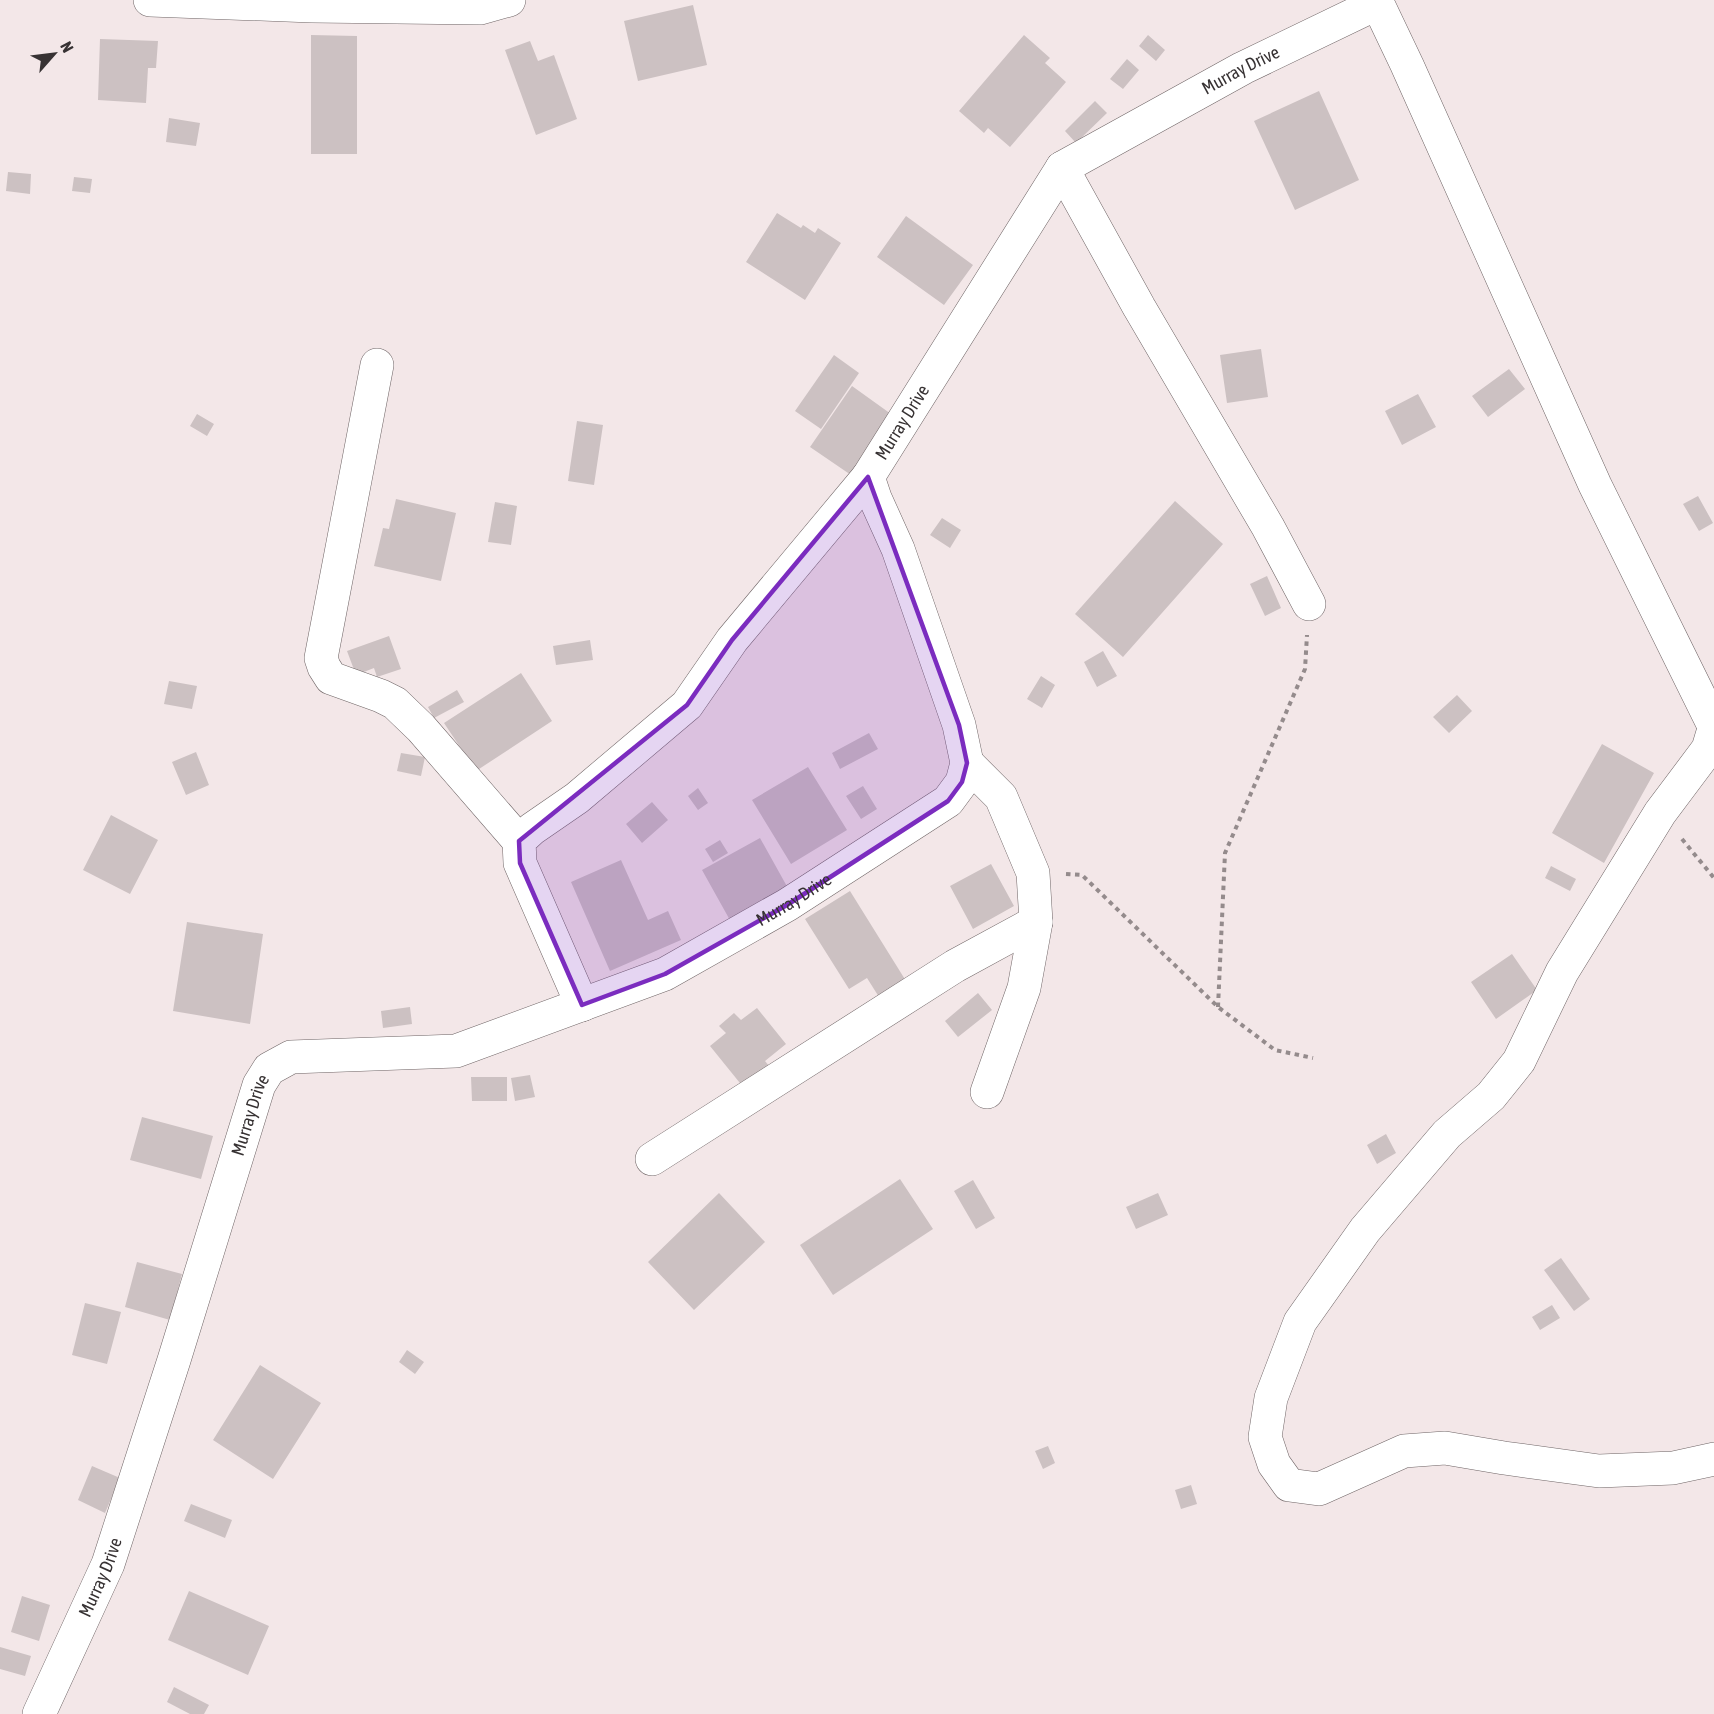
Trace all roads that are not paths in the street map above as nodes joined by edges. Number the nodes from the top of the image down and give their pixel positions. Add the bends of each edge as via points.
1 (150, 0) edge
2 (509, 0) edge
3 (1376, 2) edge
4 (1062, 168) junction
5 (377, 364) dead end
6 (868, 477) junction
7 (1309, 604) road end
8 (1714, 728) edge
9 (967, 763) junction
10 (519, 841) junction
11 (1036, 922) junction
12 (582, 1005) junction
13 (987, 1092) dead end
14 (652, 1159) dead end
15 (1714, 1459) edge
16 (39, 1714) edge

1 - 2 street via 480,8
3 - 4 street, Murray Drive via 1243,68
3 - 8 street via 1594,485
4 - 6 street, Murray Drive
4 - 7 street via 1269,527
5 - 10 street via 321,658 331,678 395,703
6 - 9 street, Murray Drive via 898,549 959,725
6 - 10 street via 732,640 687,705 577,798
8 - 15 street via 1708,749 1660,813 1562,972 1519,1062 1491,1096 1447,1134 1365,1230 1300,1322 1271,1398 1265,1437 1274,1464 1289,1485 1318,1490 1404,1451 1445,1448 1599,1471 1673,1468
9 - 11 street via 1001,797 1033,873
9 - 12 street, Murray Drive via 962,782 948,801 787,905 665,974
10 - 12 street via 520,863
11 - 13 street via 1024,988
11 - 14 street via 955,966
12 - 16 street, Murray Drive via 456,1051 291,1057 269,1069 259,1085 108,1564

